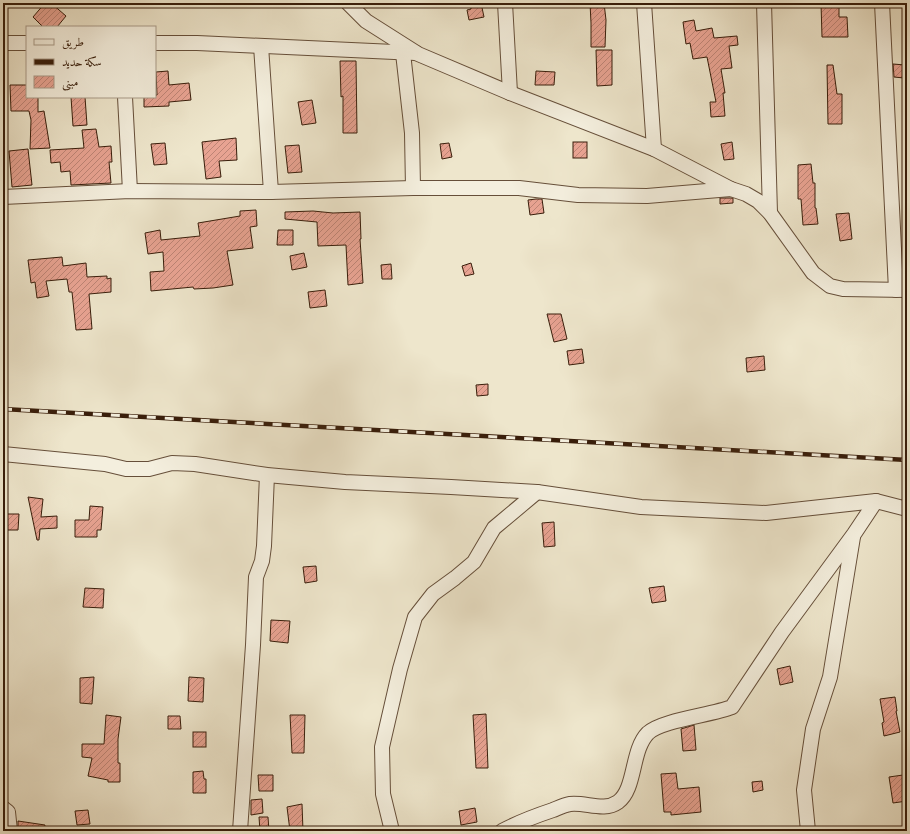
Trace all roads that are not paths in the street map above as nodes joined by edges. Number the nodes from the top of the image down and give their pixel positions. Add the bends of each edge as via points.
1 (348, 3) edge
2 (505, 3) edge
3 (644, 3) edge
4 (764, 3) edge
5 (882, 3) edge
6 (3, 43) edge
7 (26, 43) edge
8 (156, 43) edge
9 (261, 46) junction
10 (403, 53) junction
11 (418, 54) junction
12 (510, 93) junction
13 (125, 98) edge
14 (654, 149) junction
15 (413, 188) junction
16 (731, 189) junction
17 (130, 191) junction
18 (271, 192) junction
19 (3, 197) edge
20 (770, 213) junction
21 (902, 290) edge
22 (3, 454) edge
23 (267, 475) junction
24 (537, 492) junction
25 (876, 502) junction
26 (907, 509) edge
27 (854, 534) junction
28 (3, 808) edge
29 (10, 831) edge
30 (240, 831) edge
31 (392, 831) edge
32 (502, 831) edge
33 (808, 831) edge

1 - 11 street via 366,21
2 - 12 street
3 - 14 street
4 - 20 street
5 - 21 street
6 - 7 street
8 - 9 street
9 - 10 street
9 - 18 street
10 - 11 street
10 - 15 street via 412,133
11 - 12 street
12 - 14 street
13 - 17 street
14 - 16 street
15 - 16 street via 519,188 578,195 647,196
15 - 18 street
16 - 20 street via 758,201
17 - 18 street
17 - 19 street
20 - 21 street via 813,273 830,286
22 - 23 street via 105,464 126,469 149,469 172,463 195,464
23 - 24 street via 345,482
23 - 30 street via 264,546 256,577
24 - 25 street via 641,507 766,513
24 - 31 street via 494,528 474,562 433,594 414,618 382,747 383,794
25 - 26 street
25 - 27 street
27 - 32 street via 782,632 732,707 660,726 648,733 640,746 625,795 617,802 607,806 571,804 525,819
27 - 33 street via 830,677 813,729 804,790
28 - 29 street via 8,812

